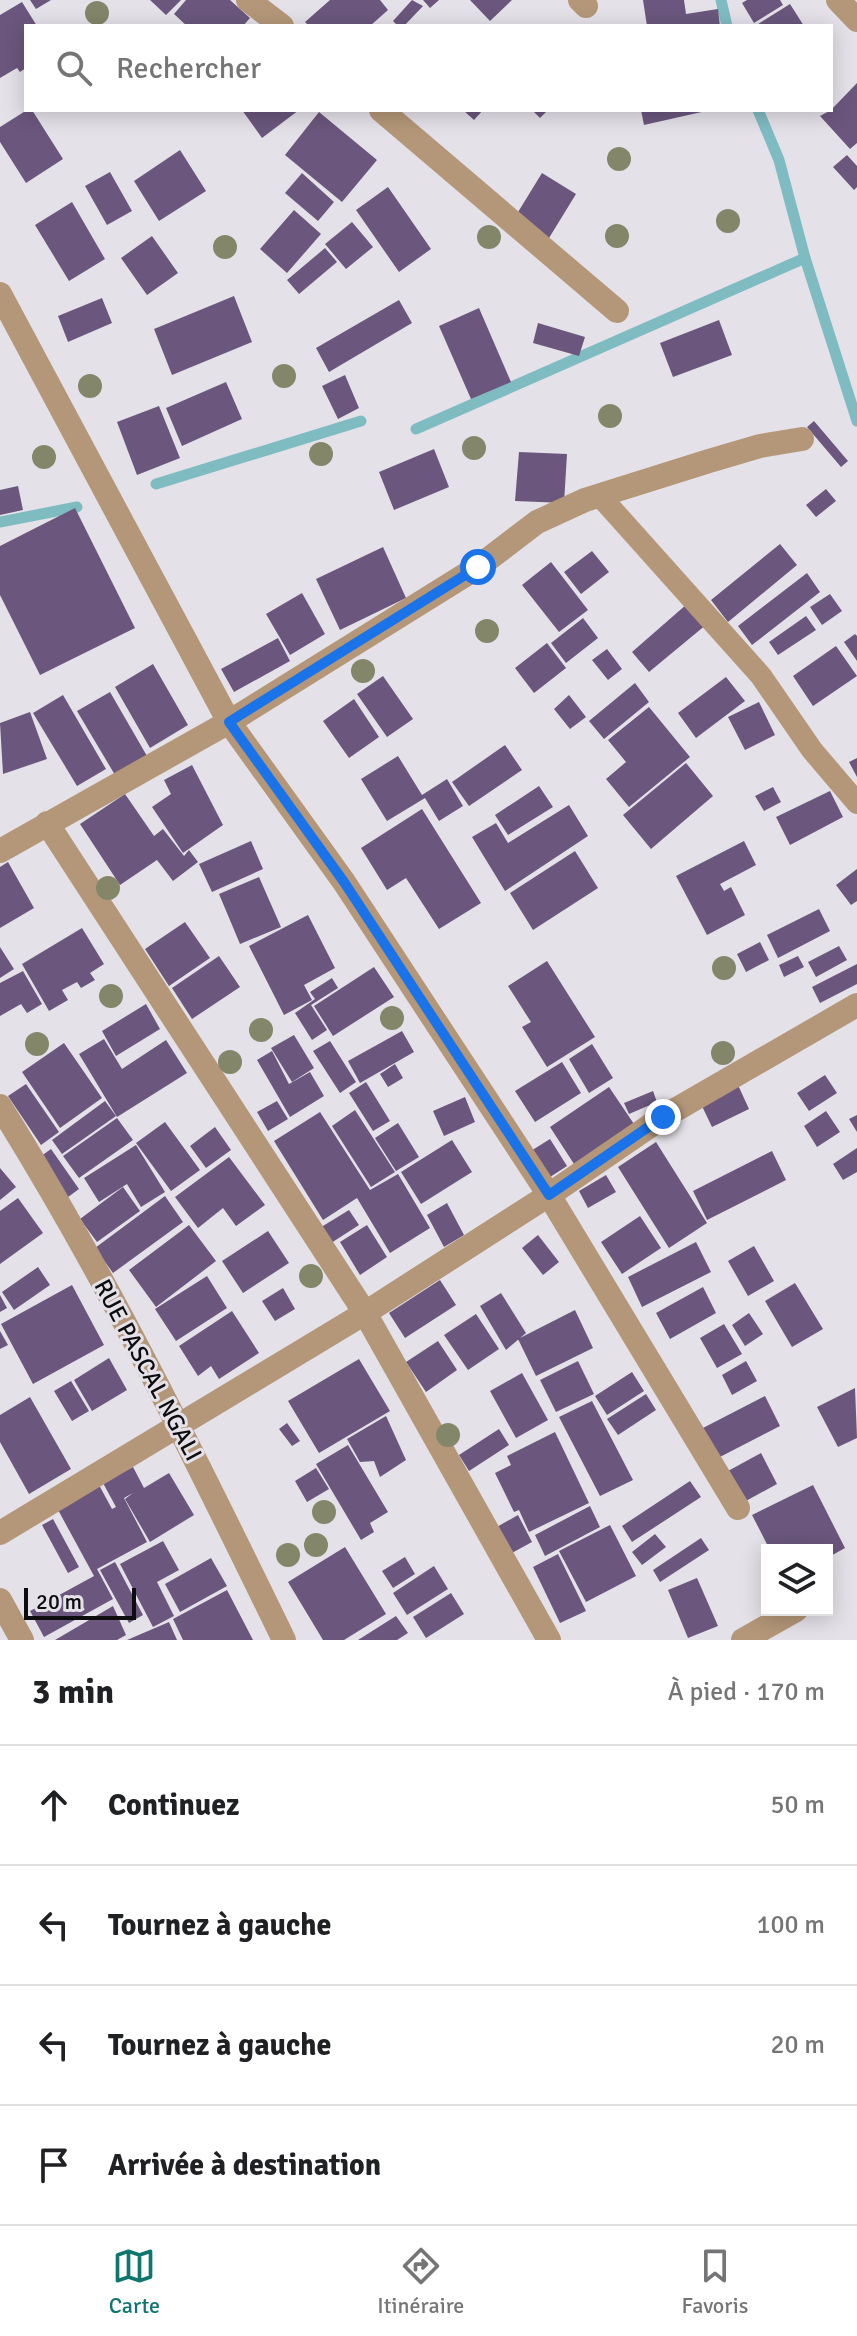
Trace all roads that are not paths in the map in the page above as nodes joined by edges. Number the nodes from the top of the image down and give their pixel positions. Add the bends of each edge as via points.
1 (248, 0) edge
2 (838, 0) edge
3 (857, 20) edge
4 (279, 24) edge
5 (383, 112) edge
6 (0, 294) edge
7 (617, 311) dead end
8 (802, 439) dead end
9 (600, 496) junction
10 (229, 722) junction
11 (857, 803) edge
12 (47, 823) junction
13 (0, 851) edge
14 (857, 1005) edge
15 (0, 1106) edge
16 (549, 1195) junction
17 (365, 1313) junction
18 (179, 1423) junction
19 (738, 1508) dead end
20 (0, 1533) edge
21 (0, 1600) edge
22 (785, 1616) edge
23 (22, 1640) edge
24 (284, 1640) edge
25 (549, 1640) edge
26 (743, 1640) edge

1 - 4 street
2 - 3 street
5 - 7 street
6 - 10 street
8 - 9 street via 760,446
9 - 10 street via 537,522 478,567
9 - 11 lane via 761,676
10 - 12 street
10 - 16 street via 344,882
12 - 13 street
12 - 17 street
14 - 16 street via 663,1117
15 - 18 street, RUE PASCAL NGALI
16 - 17 street
16 - 19 street
17 - 18 street
17 - 25 street
18 - 20 street
18 - 24 street, RUE PASCAL NGALI
21 - 23 street
22 - 26 street

